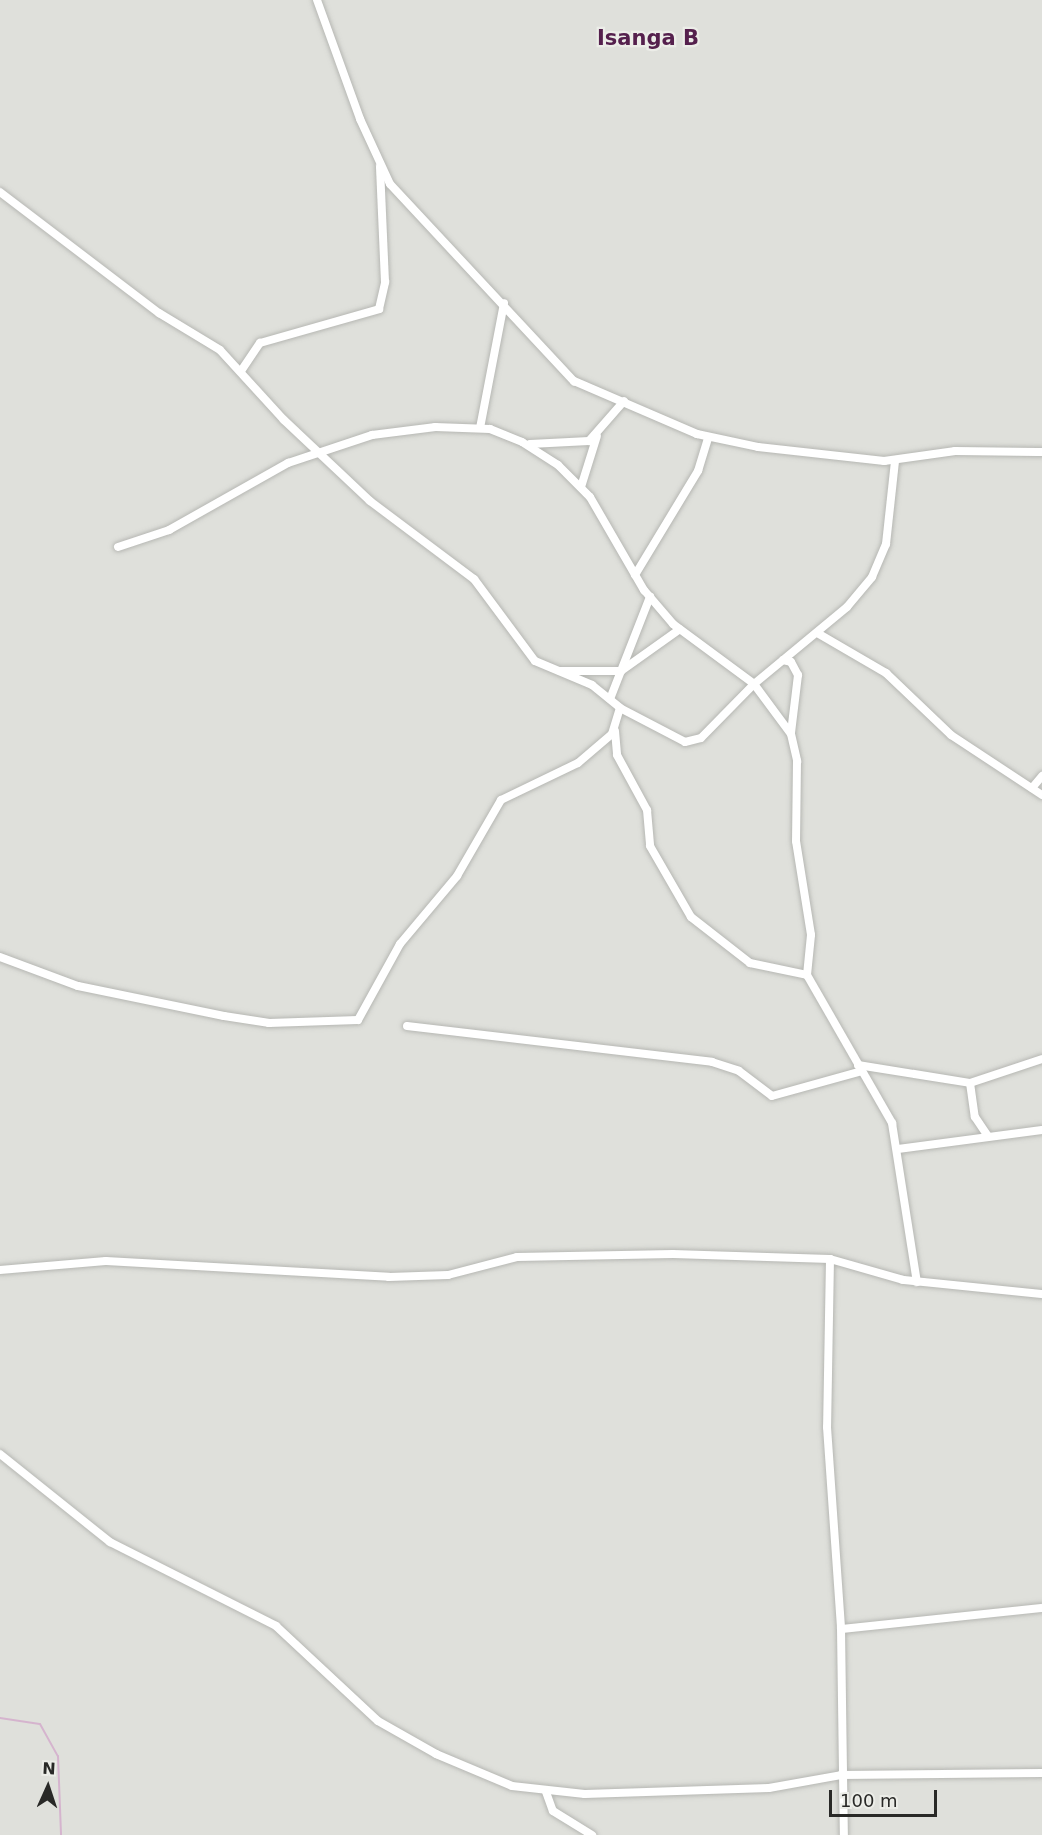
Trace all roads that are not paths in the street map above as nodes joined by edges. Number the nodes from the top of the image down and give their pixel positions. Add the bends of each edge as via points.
1 (317, 0) edge
2 (380, 165) junction
3 (0, 192) edge
4 (504, 303) junction
5 (241, 371) junction
6 (624, 401) junction
7 (480, 428) junction
8 (598, 434) junction
9 (708, 438) junction
10 (527, 444) junction
11 (319, 450) junction
12 (1042, 452) edge
13 (895, 461) junction
14 (580, 487) junction
15 (118, 547) dead end
16 (635, 575) junction
17 (650, 597) junction
18 (680, 629) junction
19 (819, 634) junction
20 (783, 660) junction
21 (621, 670) junction
22 (556, 672) junction
23 (754, 684) junction
24 (610, 699) junction
25 (620, 708) junction
26 (616, 726) junction
27 (791, 734) junction
28 (1042, 776) edge
29 (1032, 788) junction
30 (1042, 795) edge
31 (0, 957) edge
32 (807, 975) junction
33 (407, 1026) dead end
34 (1042, 1059) edge
35 (860, 1068) junction
36 (970, 1083) junction
37 (1042, 1130) edge
38 (988, 1136) junction
39 (897, 1149) junction
40 (830, 1259) junction
41 (0, 1270) edge
42 (917, 1282) junction
43 (1042, 1294) edge
44 (0, 1454) edge
45 (1042, 1608) edge
46 (841, 1629) junction
47 (1042, 1773) edge
48 (841, 1775) junction
49 (546, 1792) junction
50 (592, 1835) edge
51 (844, 1835) edge

1 - 2 street
2 - 4 street via 409,210
2 - 5 street via 385,282 380,309 260,343
3 - 5 street via 159,313 210,342
4 - 6 street via 566,375 605,397
4 - 7 street
5 - 11 street
6 - 8 street
6 - 9 street
7 - 10 street
7 - 11 street via 416,428
8 - 10 street via 578,442
8 - 14 street
9 - 13 street
9 - 16 street via 698,471
10 - 14 street
11 - 15 street via 214,501 169,530
11 - 22 street via 381,510 474,579 501,610 530,657
12 - 13 street via 955,451
13 - 19 street via 883,555 861,591
14 - 16 street
16 - 17 street
17 - 18 street
17 - 21 street
18 - 21 street
18 - 23 street
19 - 20 street
19 - 29 street via 886,673 945,730
20 - 23 street
20 - 27 street via 791,662 798,675
21 - 22 street
21 - 24 street
22 - 24 street via 592,685
23 - 25 street via 691,743
23 - 27 street
24 - 25 street
25 - 26 street
26 - 31 street via 578,763 501,800 457,876 400,944 358,1020 269,1023 224,1016 78,986
26 - 32 street via 615,748 647,810 650,846 692,917 750,963
27 - 32 street via 797,761 796,841 810,926
28 - 29 street
29 - 30 street
32 - 35 street
33 - 35 street via 712,1062 739,1071 759,1090 777,1096
34 - 36 street
35 - 36 street
35 - 39 street via 890,1118
36 - 38 street via 975,1118
37 - 38 street
38 - 39 street
39 - 42 street
40 - 41 street via 598,1253 517,1257 448,1275 389,1277 106,1261
40 - 42 street
40 - 46 street via 827,1418
42 - 43 street
44 - 49 street via 110,1542 276,1626 378,1721 472,1771
45 - 46 street
46 - 48 street
47 - 48 street
48 - 49 street via 769,1788
48 - 51 street
49 - 50 street via 553,1810

